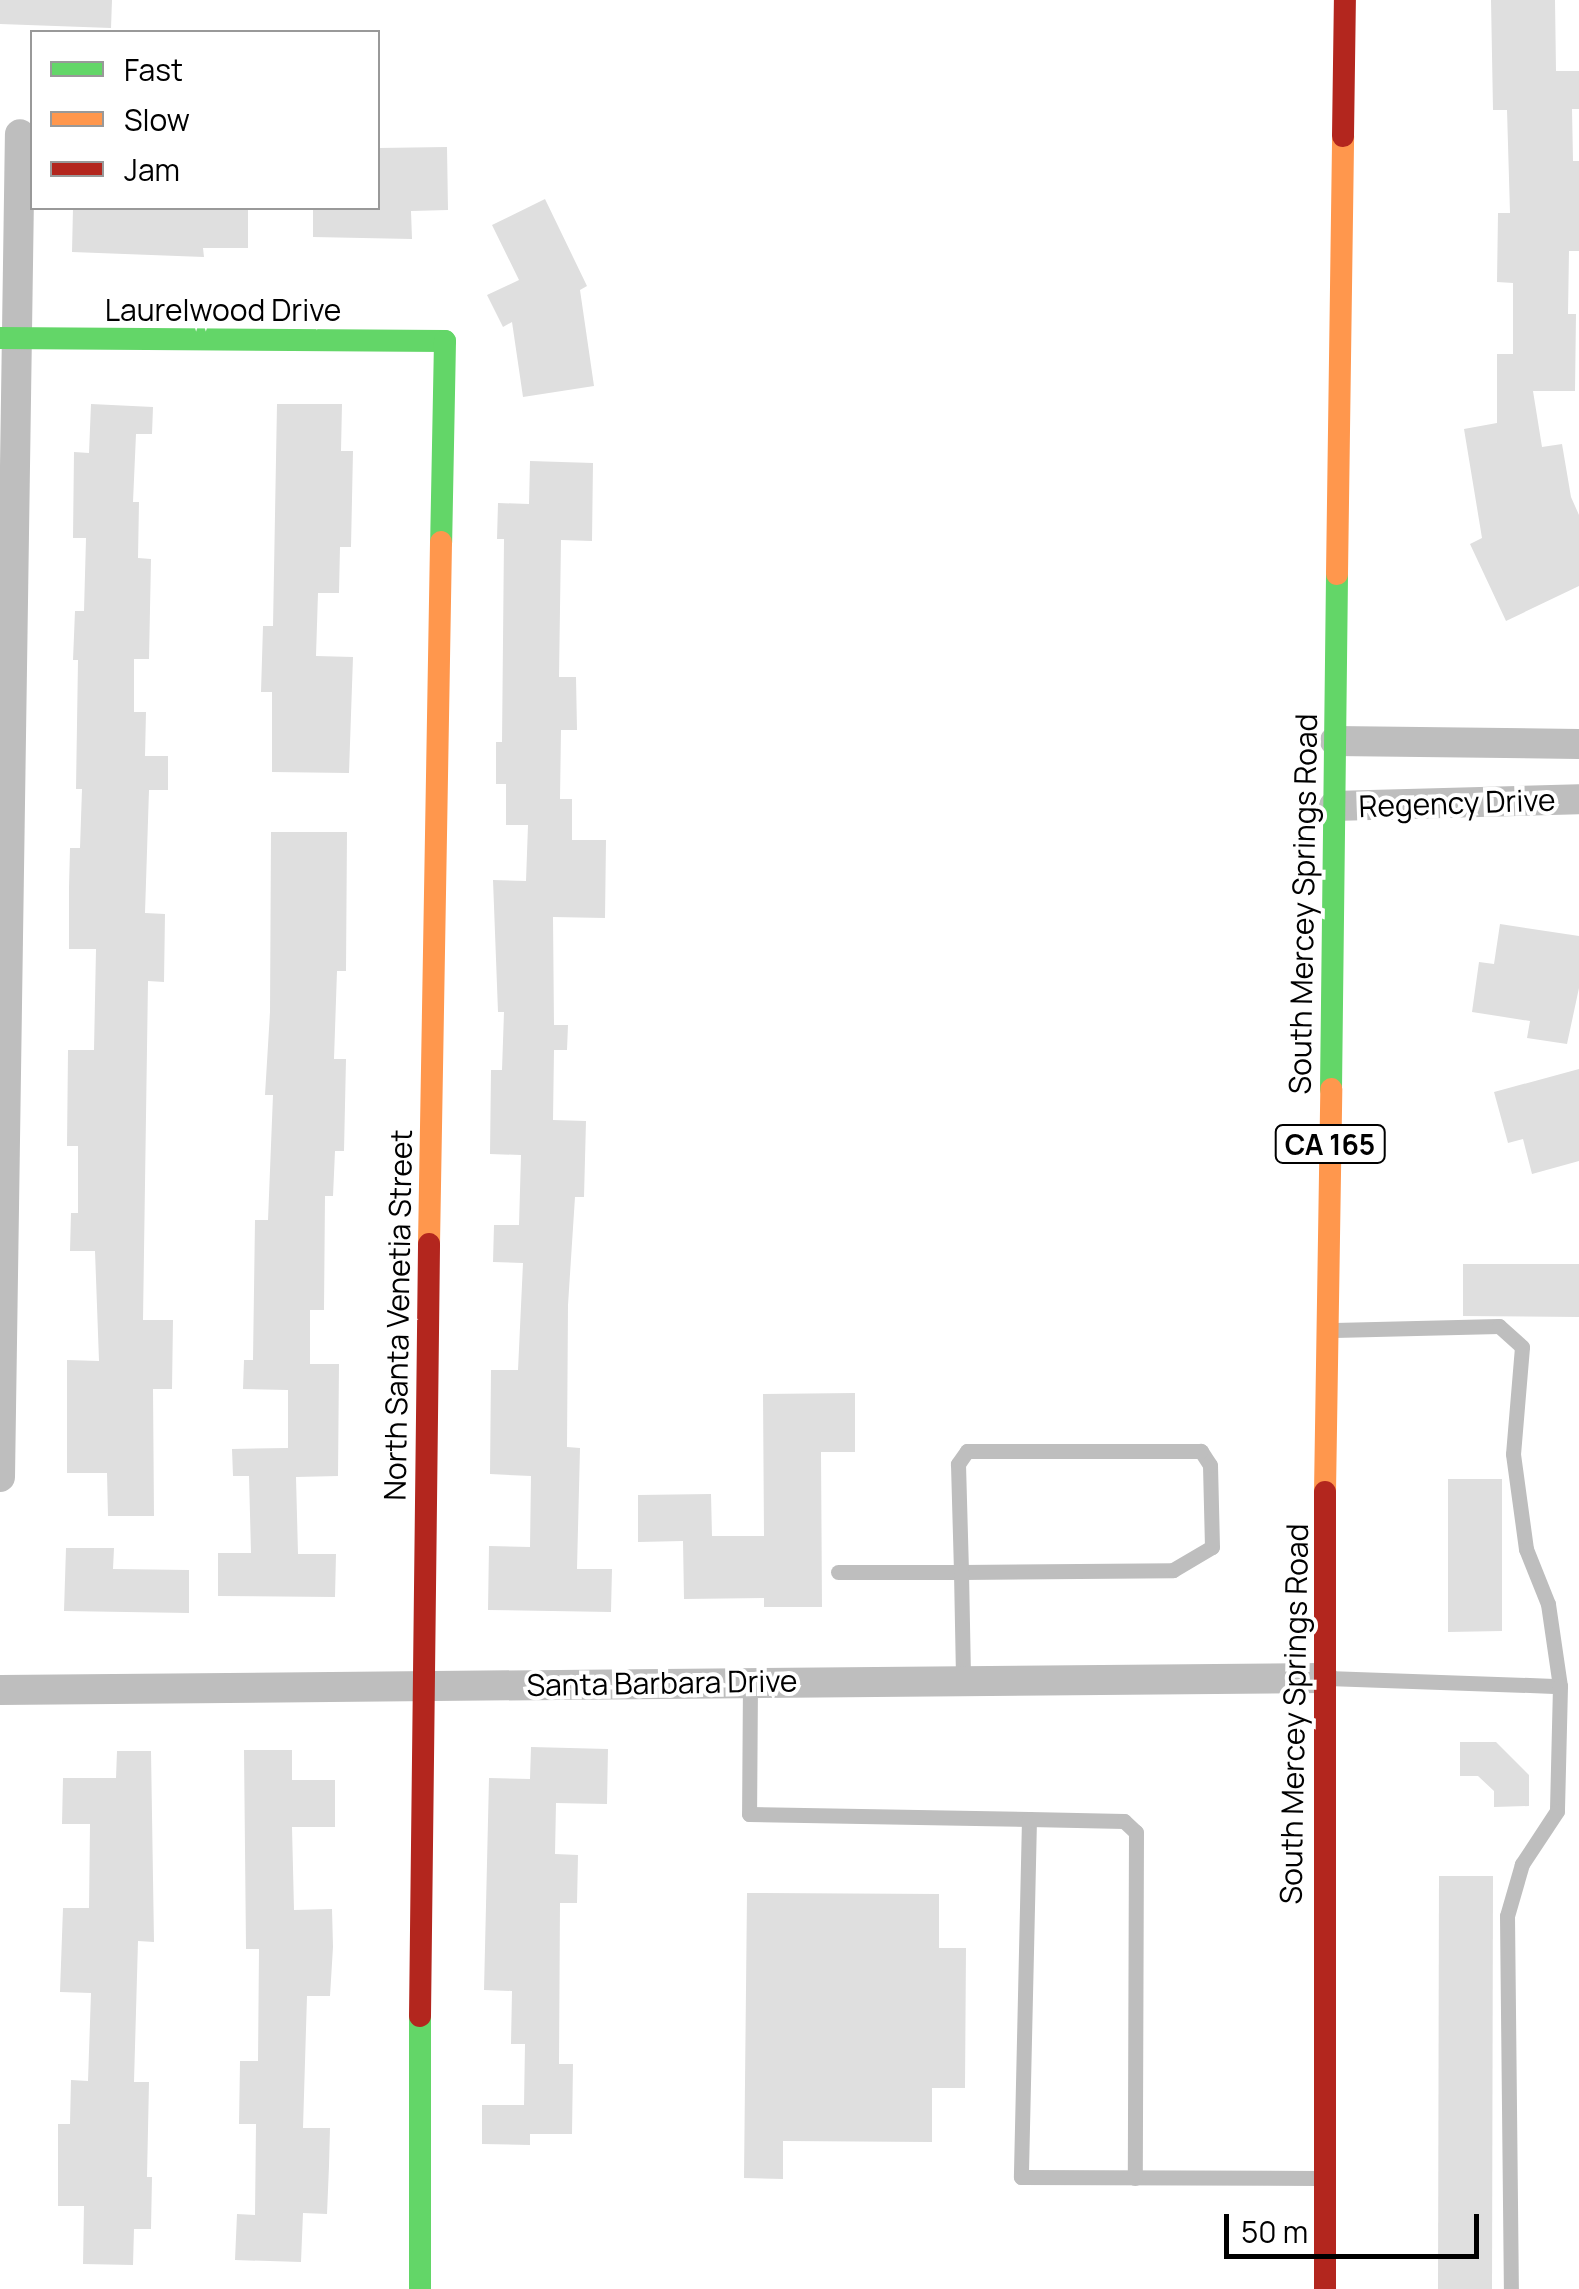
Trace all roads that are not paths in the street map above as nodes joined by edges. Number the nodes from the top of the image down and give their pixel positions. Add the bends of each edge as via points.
1 (1345, 0) edge
2 (20, 134) dead end
3 (9, 338) edge
4 (445, 341) joint
5 (1335, 741) junction
6 (1579, 744) edge
7 (1579, 800) edge
8 (1334, 806) junction
9 (1328, 1330) junction
10 (0, 1477) edge
11 (838, 1572) dead end
12 (961, 1572) junction
13 (1324, 1678) junction
14 (963, 1680) junction
15 (750, 1681) junction
16 (1560, 1686) junction
17 (421, 1688) junction
18 (0, 1690) edge
19 (1029, 1819) junction
20 (1135, 2178) junction
21 (1324, 2178) junction
22 (420, 2289) edge
23 (1325, 2289) edge
24 (1511, 2289) edge

1 - 5 street, South Mercey Springs Road / CA 165
2 - 3 street
3 - 4 street, Laurelwood Drive
3 - 10 street
4 - 17 street, North Santa Venetia Street
5 - 6 street, Regency Drive
5 - 8 street, South Mercey Springs Road / CA 165
7 - 8 street, Regency Drive
8 - 9 street, South Mercey Springs Road / CA 165
9 - 13 street, South Mercey Springs Road / CA 165
9 - 16 lane via 1498,1326 1522,1347 1513,1454 1526,1549 1548,1604
11 - 12 lane
12 - 12 lane via 1173,1570 1212,1547 1210,1465 1201,1451 967,1450 958,1464
12 - 14 lane
13 - 14 street, Santa Barbara Drive
13 - 16 lane
13 - 21 street, South Mercey Springs Road / CA 165
14 - 15 street, Santa Barbara Drive
15 - 17 street, Santa Barbara Drive
15 - 19 lane via 749,1814
16 - 24 lane via 1557,1811 1522,1864 1507,1916
17 - 18 street, Santa Barbara Drive
17 - 22 street, North Santa Venetia Street
19 - 20 lane via 1124,1821 1136,1832
19 - 20 lane via 1021,2177
20 - 21 lane
21 - 23 street, South Mercey Springs Road / CA 165

